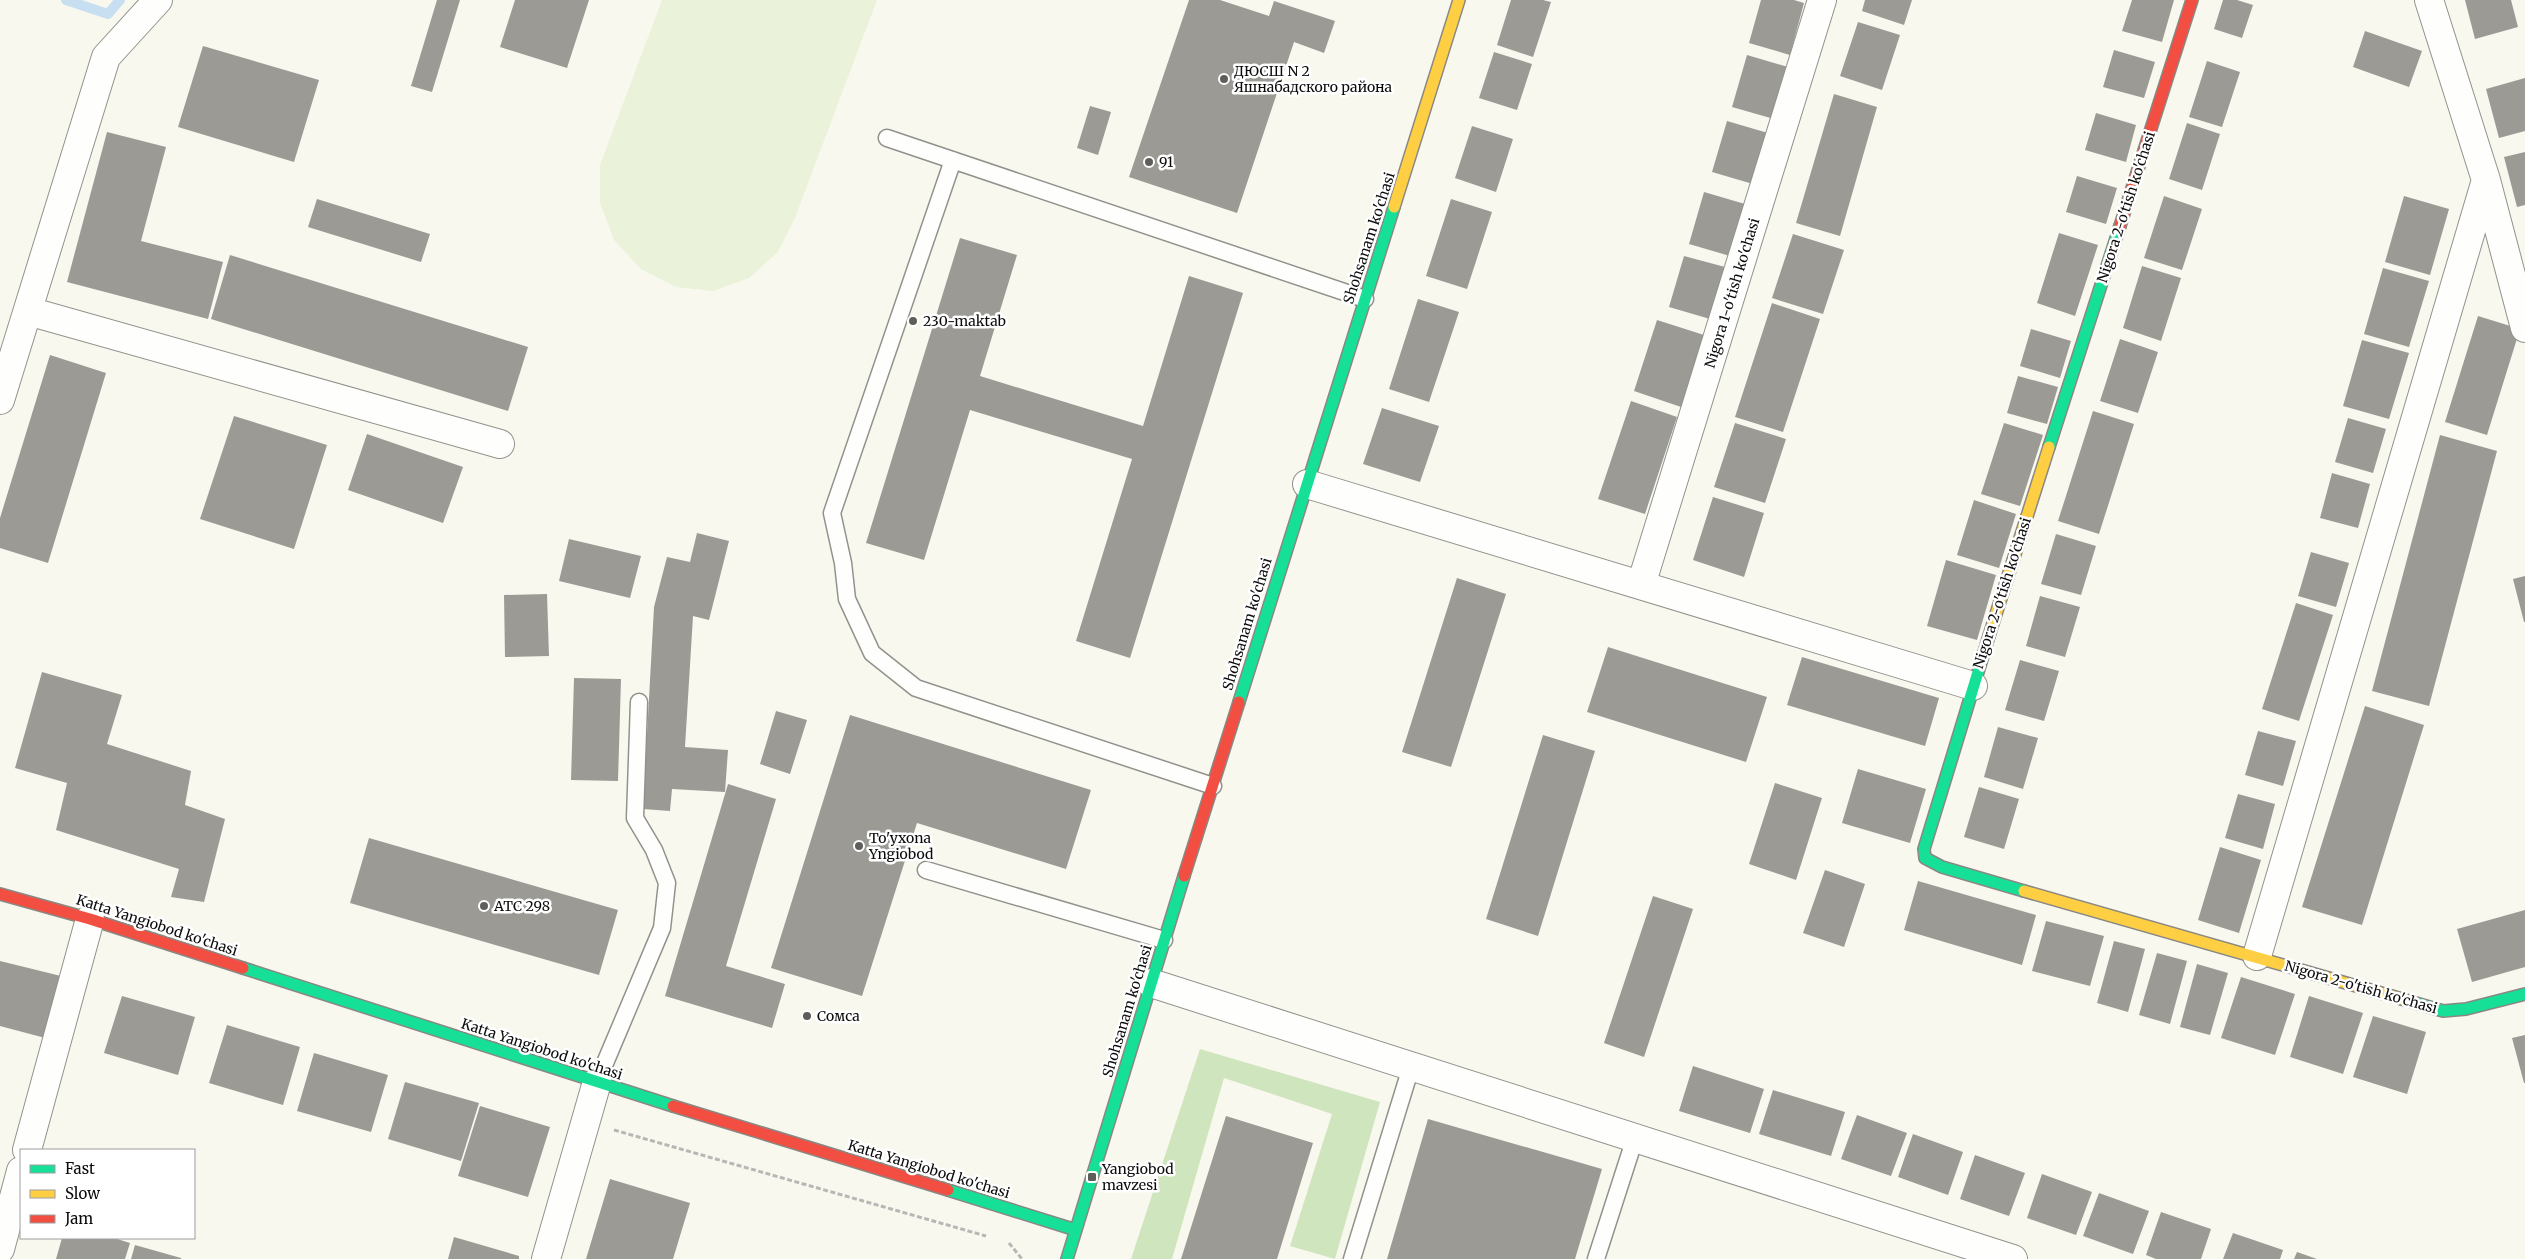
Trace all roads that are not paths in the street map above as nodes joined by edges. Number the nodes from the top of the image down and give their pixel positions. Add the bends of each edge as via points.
1 (158, 0) edge
2 (1460, 0) edge
3 (1822, 0) edge
4 (2192, 0) edge
5 (2429, 0) edge
6 (887, 138) dead end
7 (953, 160) junction
8 (2486, 180) junction
9 (1365, 299) junction
10 (28, 311) junction
11 (2525, 328) edge
12 (0, 400) edge
13 (500, 444) dead end
14 (1307, 484) junction
15 (1641, 585) junction
16 (1972, 686) junction
17 (639, 702) dead end
18 (1213, 786) junction
19 (926, 870) dead end
20 (0, 894) edge
21 (90, 919) junction
22 (1164, 940) junction
23 (2257, 956) junction
24 (1151, 983) junction
25 (2525, 994) edge
26 (1411, 1067) junction
27 (597, 1082) junction
28 (1635, 1138) junction
29 (27, 1149) edge
30 (20, 1176) edge
31 (1076, 1230) junction
32 (0, 1250) edge
33 (546, 1259) edge
34 (1067, 1259) edge
35 (1352, 1259) edge
36 (1596, 1259) edge
37 (2013, 1259) edge

1 - 10 street via 106,57
2 - 9 street, Shohsanam ko'chasi
3 - 15 street, Nigora 1-o'tish ko'chasi
4 - 16 street, Nigora 2-o'tish ko'chasi
5 - 8 street
6 - 7 lane
7 - 9 lane
7 - 18 lane via 832,513 847,598 872,653 916,688
8 - 11 street
8 - 23 street
9 - 14 street, Shohsanam ko'chasi
10 - 12 street
10 - 13 street
14 - 15 street
14 - 18 street, Shohsanam ko'chasi
15 - 16 street
16 - 23 street, Nigora 2-o'tish ko'chasi via 1924,849 1925,858 1942,867
17 - 27 lane via 635,818 654,850 667,883 666,901 662,928
18 - 22 street, Shohsanam ko'chasi
19 - 22 lane
20 - 21 street, Katta Yangiobod ko'chasi
21 - 27 street, Katta Yangiobod ko'chasi
21 - 29 street
22 - 24 street, Shohsanam ko'chasi
23 - 25 street, Nigora 2-o'tish ko'chasi via 2443,1011 2466,1009
24 - 26 street
24 - 31 street, Shohsanam ko'chasi
26 - 28 street
26 - 35 lane
27 - 31 street, Katta Yangiobod ko'chasi
27 - 33 street
28 - 36 lane
28 - 37 street
30 - 32 street
31 - 34 street, Shohsanam ko'chasi

